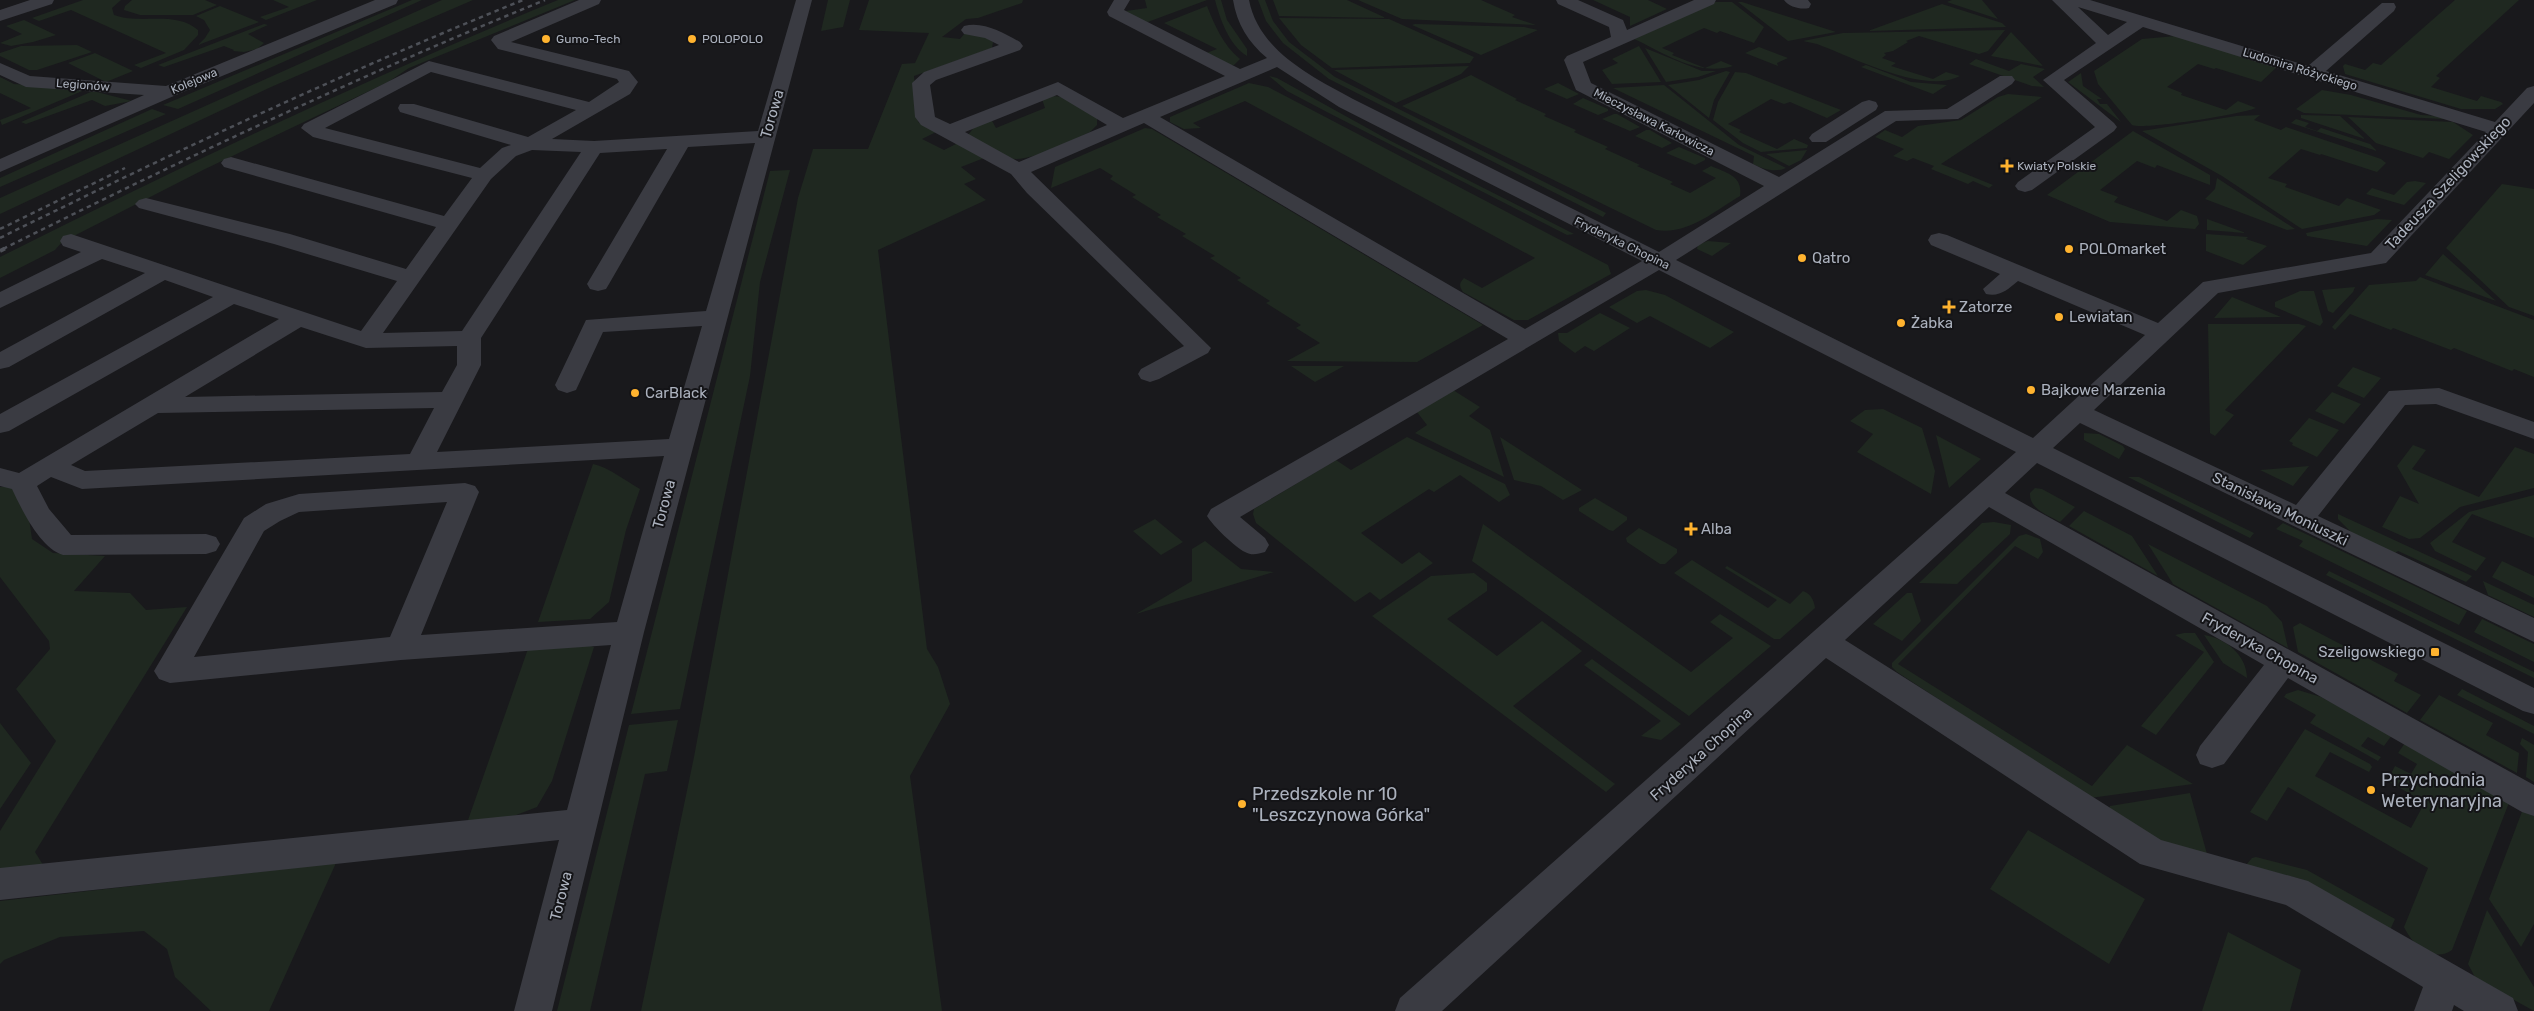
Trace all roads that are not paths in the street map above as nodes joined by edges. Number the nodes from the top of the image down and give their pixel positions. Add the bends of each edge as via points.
1 (46, 0) edge
2 (390, 0) edge
3 (593, 0) edge
4 (804, 0) edge
5 (1122, 0) edge
6 (1241, 0) edge
7 (1564, 0) edge
8 (1708, 0) edge
9 (2060, 0) edge
10 (2072, 0) edge
11 (2388, 7) dead end
12 (0, 16) edge
13 (2141, 20) junction
14 (970, 30) dead end
15 (1620, 38) junction
16 (2107, 43) junction
17 (1278, 60) junction
18 (0, 68) edge
19 (2310, 72) junction
20 (1239, 76) junction
21 (2006, 80) dead end
22 (169, 91) junction
23 (2534, 92) edge
24 (1869, 106) dead end
25 (407, 108) dead end
26 (592, 108) junction
27 (1145, 116) junction
28 (1123, 126) junction
29 (2498, 129) junction
30 (949, 130) junction
31 (765, 136) junction
32 (1819, 138) dead end
33 (681, 142) junction
34 (530, 144) junction
35 (594, 147) junction
36 (231, 163) dead end
37 (0, 166) edge
38 (1018, 170) junction
39 (484, 175) junction
40 (1780, 186) junction
41 (2025, 186) dead end
42 (146, 204) dead end
43 (449, 224) junction
44 (1939, 240) dead end
45 (71, 241) dead end
46 (100, 251) junction
47 (1659, 261) junction
48 (164, 272) junction
49 (2016, 272) junction
50 (411, 278) junction
51 (598, 284) dead end
52 (1994, 289) dead end
53 (233, 295) junction
54 (0, 301) edge
55 (300, 317) junction
56 (715, 318) junction
57 (2161, 333) junction
58 (469, 338) junction
59 (1525, 339) junction
60 (366, 341) junction
61 (0, 362) edge
62 (1150, 374) dead end
63 (567, 384) dead end
64 (451, 400) junction
65 (151, 405) junction
66 (2077, 412) junction
67 (0, 425) edge
68 (2534, 431) edge
69 (680, 447) junction
70 (2035, 451) junction
71 (419, 462) junction
72 (49, 466) junction
73 (11, 480) edge
74 (1986, 494) junction
75 (2300, 519) junction
76 (206, 544) dead end
77 (1255, 545) dead end
78 (2534, 631) edge
79 (629, 632) junction
80 (1825, 642) junction
81 (401, 648) junction
82 (2284, 661) junction
83 (2534, 702) edge
84 (2212, 755) dead end
85 (2534, 802) edge
86 (580, 823) junction
87 (0, 884) edge
88 (2439, 995) edge
89 (532, 1011) edge
90 (1414, 1011) edge
91 (2499, 1011) edge

1 - 12 street
2 - 22 street, Kolejowa
3 - 26 street via 500,40 504,45 622,75 629,82 623,90
4 - 31 street, Torowa
5 - 20 street via 1115,12
6 - 17 street, Fryderyka Chopina via 1241,10 1251,28
7 - 15 street via 1617,24
8 - 15 street
9 - 16 street
10 - 13 street, Ludomira Różyckiego
11 - 19 street via 2320,67
13 - 16 street
13 - 19 street, Ludomira Różyckiego
14 - 30 street via 990,33 1014,46 930,76 921,83 925,116 928,121
15 - 40 street, Mieczysława Karłowicza via 1573,60 1583,86
16 - 41 street via 2052,80 2107,127
17 - 20 street
17 - 47 street, Fryderyka Chopina via 1346,103
18 - 22 street, Legionów via 26,81
19 - 29 street, Ludomira Różyckiego
20 - 27 street
21 - 40 street via 1951,115 1892,115
22 - 37 street, Kolejowa
23 - 29 street, Tadeusza Szeligowskiego
24 - 32 street
25 - 34 street
26 - 34 street
26 - 39 street via 429,66 311,128
27 - 28 street
27 - 59 street
28 - 30 street via 1058,88
28 - 38 street
29 - 57 street, Tadeusza Szeligowskiego via 2378,258 2211,287
30 - 38 street
31 - 33 street
31 - 56 street, Torowa
33 - 35 street
33 - 51 street
34 - 35 street
34 - 39 street via 509,152
35 - 58 street
36 - 43 street
38 - 62 street via 1034,190 1199,348
39 - 43 street
40 - 47 street
42 - 50 street via 282,239
43 - 50 street
44 - 49 street
45 - 46 street
46 - 48 street
46 - 54 street
47 - 59 street
47 - 70 street, Fryderyka Chopina
48 - 53 street
48 - 61 street
49 - 52 street
49 - 57 street
50 - 60 street
53 - 55 street
53 - 67 street
55 - 60 street
55 - 65 street
56 - 63 street via 594,325
56 - 69 street, Torowa
57 - 66 street, Tadeusza Szeligowskiego
58 - 60 street
58 - 64 street via 469,365
59 - 77 street via 1221,516
64 - 65 street
64 - 71 street
65 - 72 street
66 - 70 street
66 - 75 street, Stanisława Moniuszki
68 - 75 street via 2439,396 2398,397
69 - 71 street
69 - 79 street, Torowa
70 - 74 street, Fryderyka Chopina
70 - 83 street, Fryderyka Chopina
71 - 72 street via 82,480
72 - 73 street
73 - 76 street via 63,545
74 - 80 street, Fryderyka Chopina
74 - 82 street, Fryderyka Chopina
75 - 78 street, Stanisława Moniuszki
79 - 81 street
79 - 86 street, Torowa
80 - 88 street via 2152,853 2296,892
80 - 90 street, Fryderyka Chopina
81 - 81 street via 189,669 170,671 254,526 268,513 300,503 465,492
82 - 84 street
82 - 85 street, Fryderyka Chopina
86 - 87 street
86 - 89 street, Torowa
88 - 91 street

